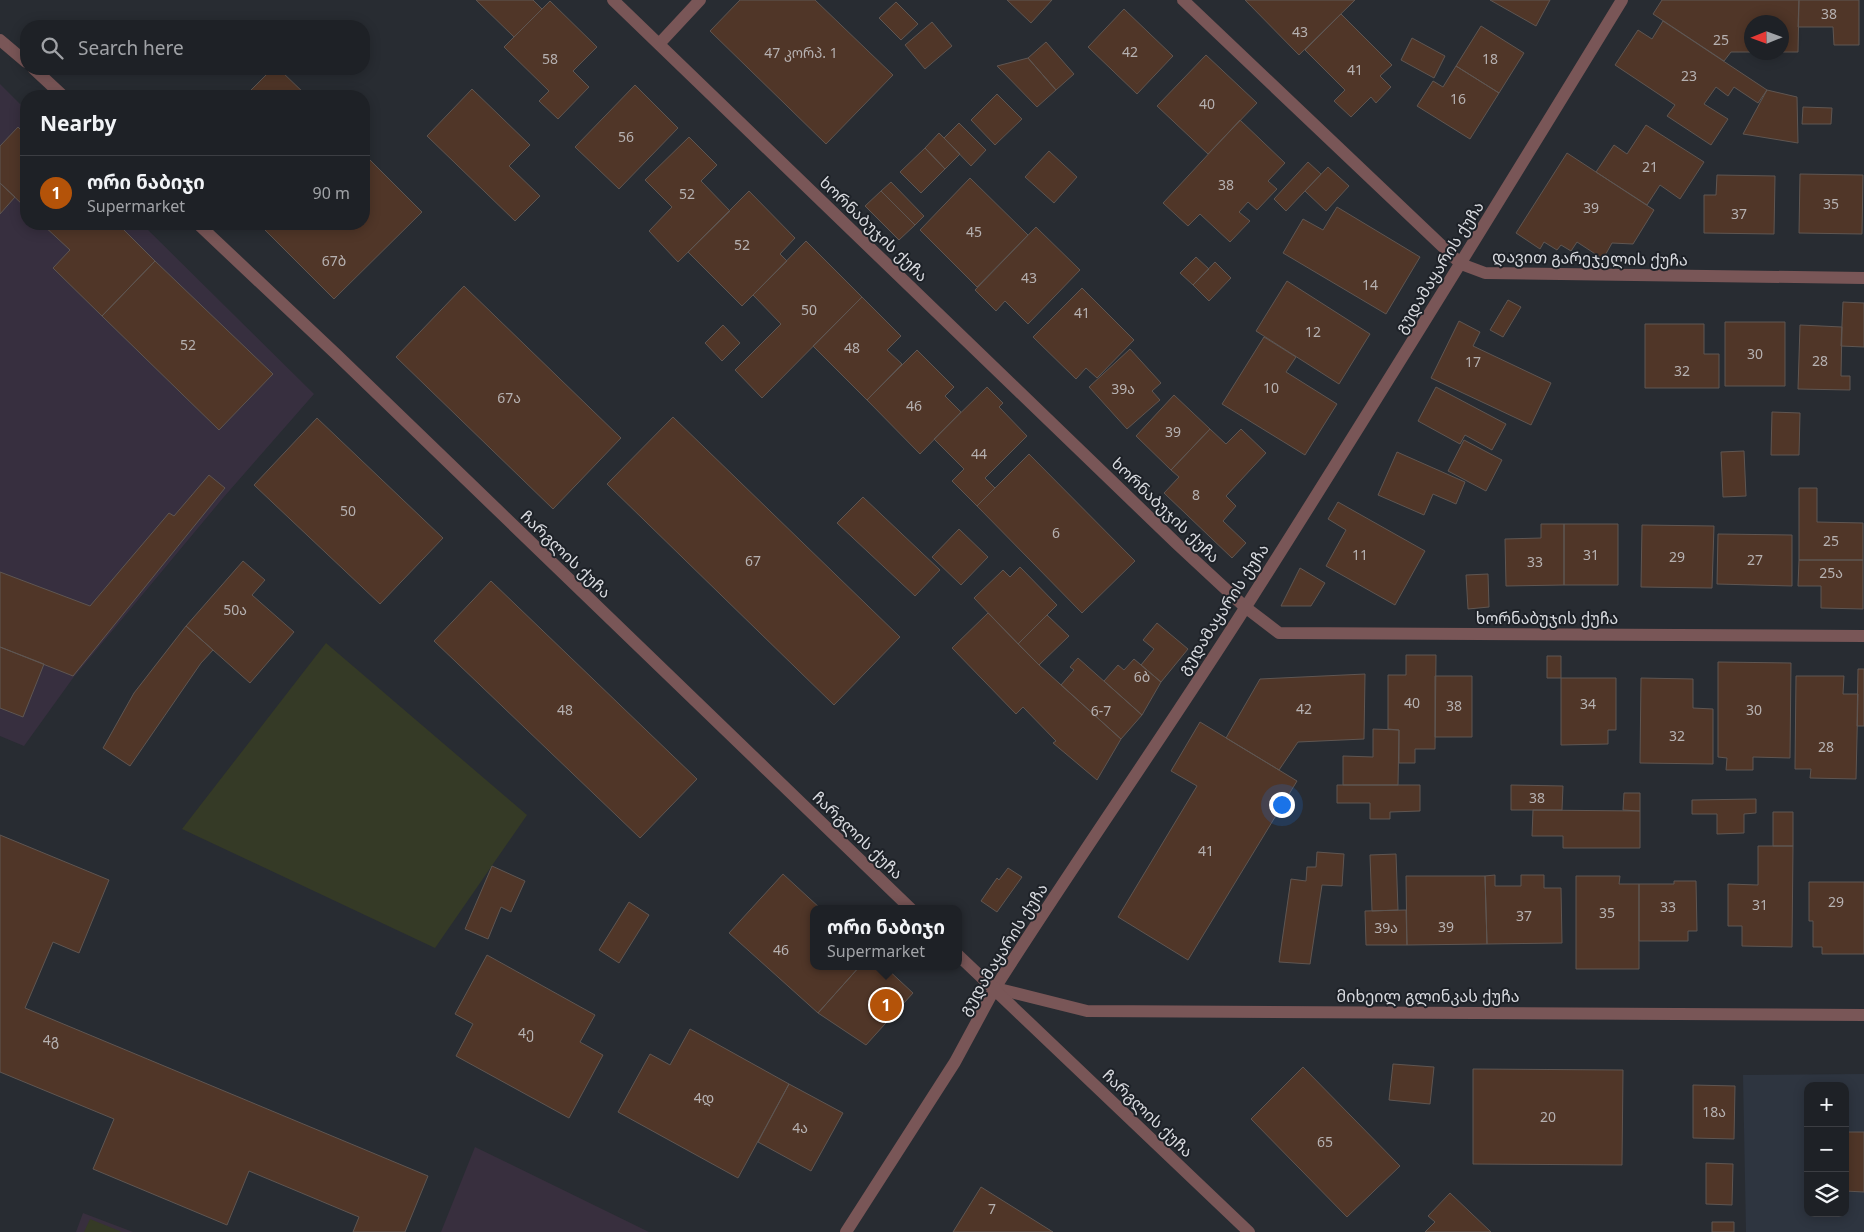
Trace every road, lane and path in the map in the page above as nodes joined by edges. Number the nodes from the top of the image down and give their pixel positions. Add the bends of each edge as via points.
1 (613, 0) edge
2 (700, 0) edge
3 (1183, 0) edge
4 (1622, 0) edge
5 (0, 40) edge
6 (659, 44) junction
7 (20, 57) edge
8 (40, 75) edge
9 (57, 90) edge
10 (204, 230) edge
11 (1461, 264) junction
12 (1864, 278) edge
13 (1245, 607) junction
14 (1864, 636) edge
15 (906, 905) edge
16 (962, 959) edge
17 (995, 988) junction
18 (1864, 1015) edge
19 (846, 1232) edge
20 (1249, 1232) edge

1 - 6 street, ხორნაბუჯის ქუჩა
2 - 6 street
3 - 11 street, დავით გარეჯელის ქუჩა
4 - 11 street, გუდამაყარის ქუჩა
5 - 7 street
6 - 13 street, ხორნაბუჯის ქუჩა
8 - 9 street
10 - 15 street, ჩარგლის ქუჩა via 337,354
11 - 12 street, დავით გარეჯელის ქუჩა via 1485,273
11 - 13 street, გუდამაყარის ქუჩა
13 - 14 street, ხორნაბუჯის ქუჩა via 1279,633
13 - 17 street, გუდამაყარის ქუჩა
16 - 17 street, ჩარგლის ქუჩა
17 - 18 street, მიხეილ გლინკას ქუჩა via 1087,1011
17 - 19 street, გუდამაყარის ქუჩა via 955,1062
17 - 20 street, ჩარგლის ქუჩა

